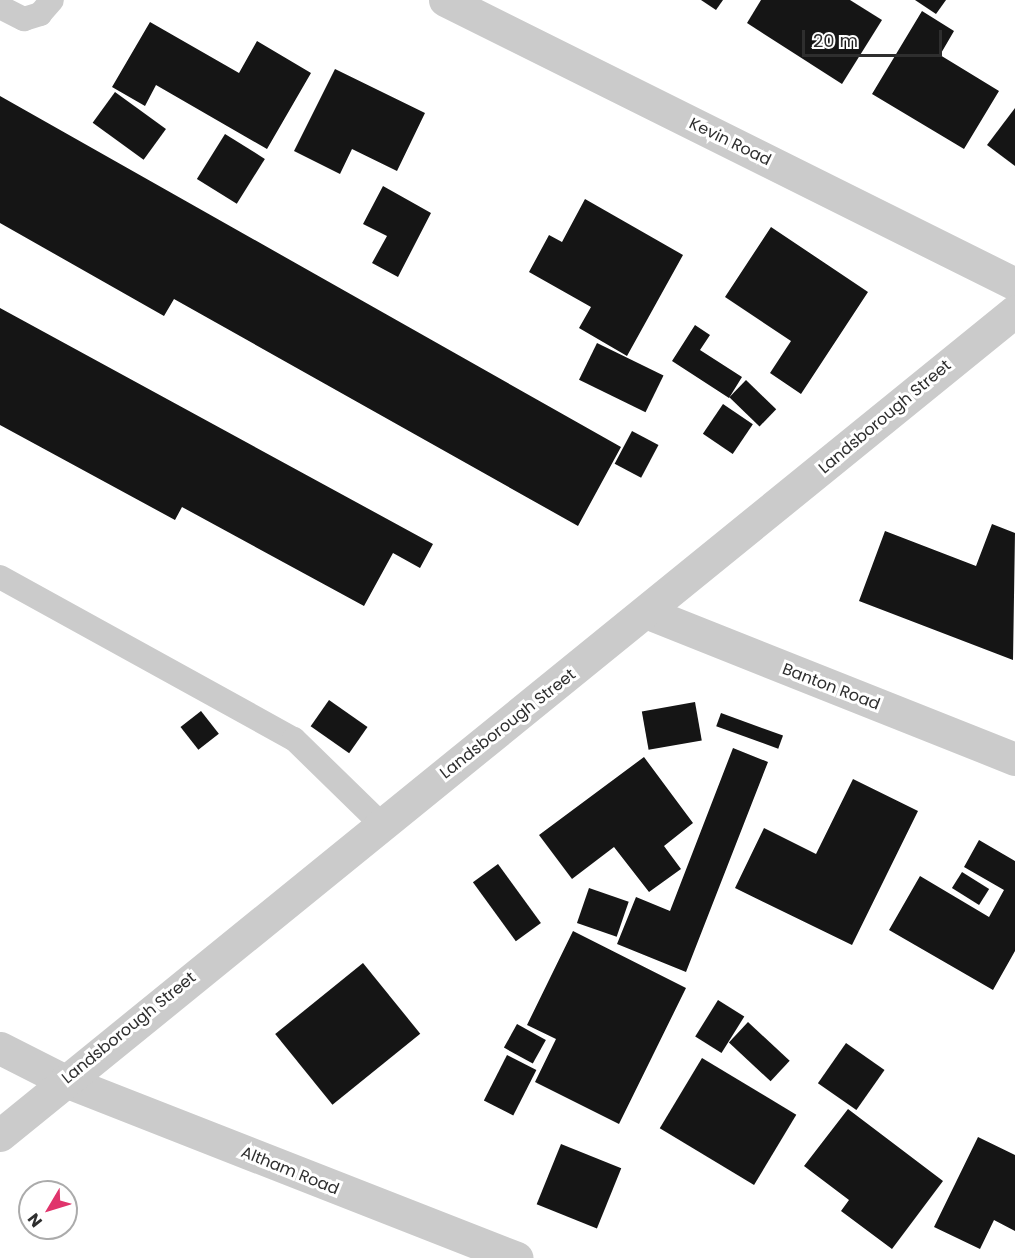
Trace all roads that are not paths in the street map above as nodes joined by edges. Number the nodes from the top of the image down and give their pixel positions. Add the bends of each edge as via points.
1 (52, 0) edge
2 (445, 0) edge
3 (0, 7) edge
4 (1015, 284) edge
5 (1015, 310) edge
6 (0, 577) edge
7 (648, 613) junction
8 (1015, 759) edge
9 (382, 825) junction
10 (0, 1048) edge
11 (65, 1081) junction
12 (0, 1135) edge
13 (517, 1258) edge

1 - 3 lane via 40,15 24,19
2 - 4 street, Kevin Road
5 - 7 street, Landsborough Street
6 - 9 lane via 294,739
7 - 8 street, Banton Road
7 - 9 street, Landsborough Street
9 - 11 street, Landsborough Street
10 - 11 street, Altham Road
11 - 12 street, Landsborough Street
11 - 13 street, Altham Road

